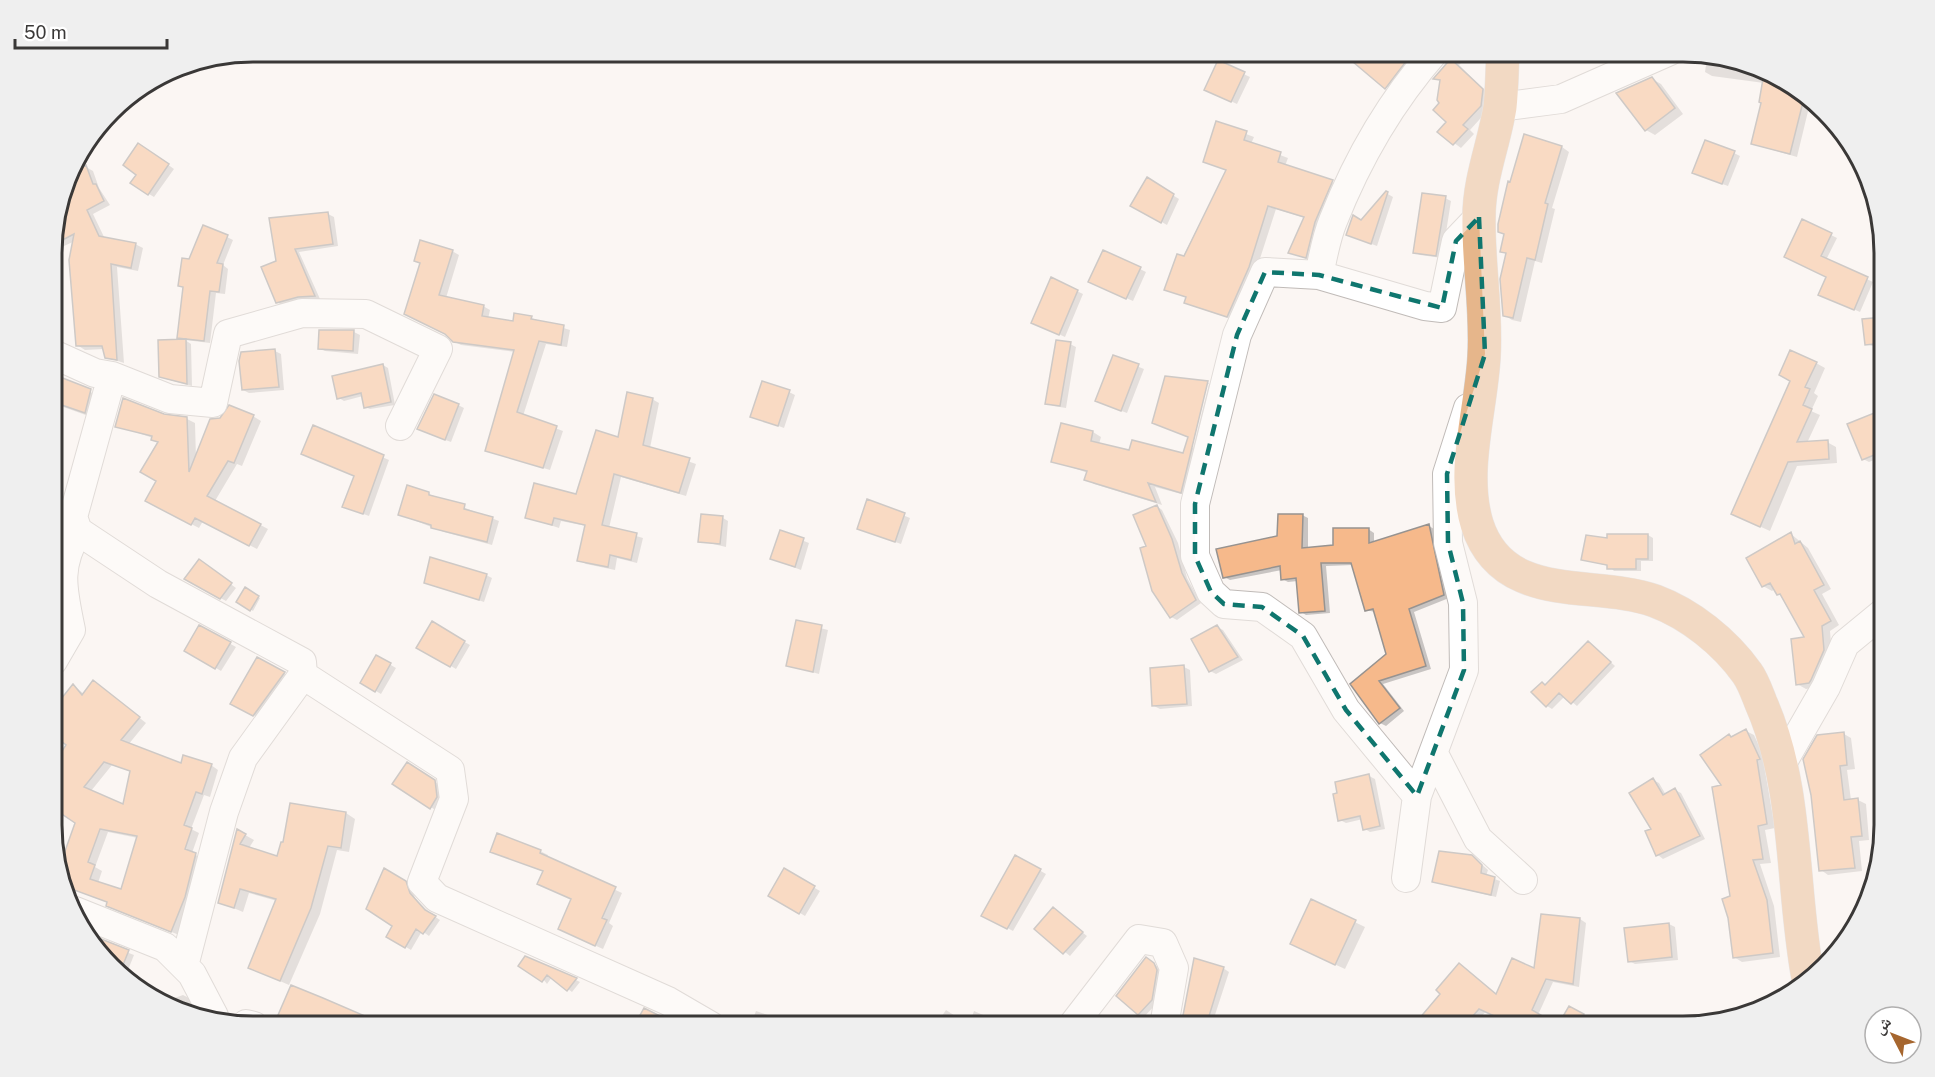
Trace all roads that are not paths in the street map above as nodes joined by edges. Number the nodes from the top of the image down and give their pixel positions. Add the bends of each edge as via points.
1 (1427, 61) edge
2 (1502, 61) edge
3 (1647, 61) edge
4 (1500, 107) junction
5 (1479, 217) junction
6 (1319, 275) junction
7 (1485, 354) junction
8 (62, 358) edge
9 (112, 376) junction
10 (400, 426) dead end
11 (78, 531) junction
12 (61, 577) edge
13 (61, 581) edge
14 (1874, 620) edge
15 (61, 647) edge
16 (303, 675) junction
17 (1434, 754) junction
18 (1780, 766) junction
19 (1417, 796) junction
20 (1406, 878) dead end
21 (1523, 880) dead end
22 (84, 915) edge
23 (184, 966) junction
24 (1806, 970) edge
25 (211, 1011) edge
26 (1080, 1015) edge
27 (1166, 1015) edge
28 (693, 1016) edge

1 - 6 street via 1368,148 1332,222
2 - 4 main road
3 - 4 street via 1561,99
4 - 5 main road via 1484,169
5 - 6 street via 1456,242 1442,308
5 - 7 main road
6 - 19 street via 1265,272 1251,303 1237,335 1195,504 1194,556 1211,592 1224,604 1262,607 1303,636 1346,710
7 - 17 street via 1447,474 1448,543 1463,603 1464,669
7 - 18 main road via 1470,483 1478,525 1494,555 1522,578 1653,600 1685,614 1747,673 1771,726
8 - 9 street
9 - 10 street via 170,399 213,403 228,334 302,313 366,314 438,349
9 - 11 street via 73,517
11 - 12 street
11 - 16 street via 158,584 302,662
13 - 15 street via 71,630
14 - 18 street via 1845,644 1826,687
16 - 23 street via 243,759
16 - 28 street via 450,770 454,799 422,882 437,898
17 - 19 street
17 - 21 street via 1478,839
18 - 24 main road via 1787,788
19 - 20 street
22 - 23 street via 165,947
23 - 25 street
26 - 27 street via 1139,939 1163,943 1174,968

